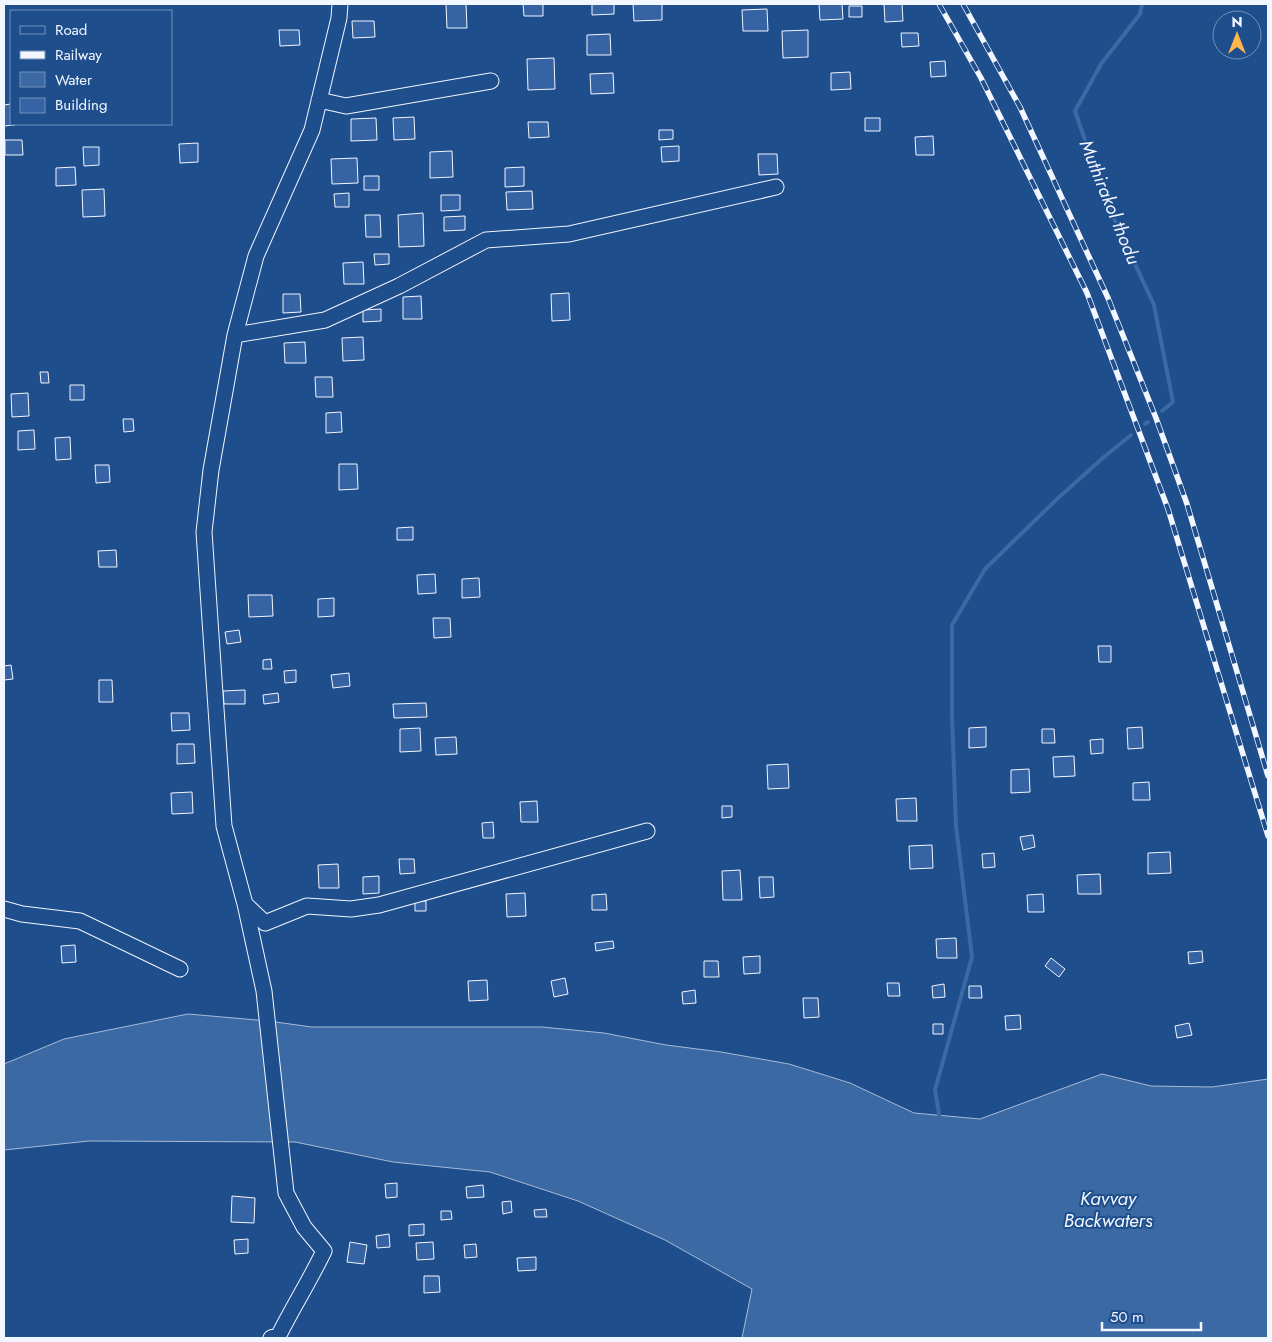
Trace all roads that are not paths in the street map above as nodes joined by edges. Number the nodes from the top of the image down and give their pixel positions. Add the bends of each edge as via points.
1 (340, 4) edge
2 (491, 81) dead end
3 (319, 100) junction
4 (776, 187) dead end
5 (234, 335) junction
6 (648, 832) dead end
7 (245, 904) junction
8 (4, 909) edge
9 (180, 969) dead end
10 (271, 1338) edge

1 - 3 street
2 - 3 street via 346,106
3 - 5 street via 312,130 256,256
4 - 5 street via 569,234 486,240 325,320
5 - 7 street via 210,470 204,532 224,826
6 - 7 street via 380,905 351,909 307,906 264,923
7 - 10 street via 264,991 286,1193 304,1227 324,1251 279,1335
8 - 9 street via 80,922

